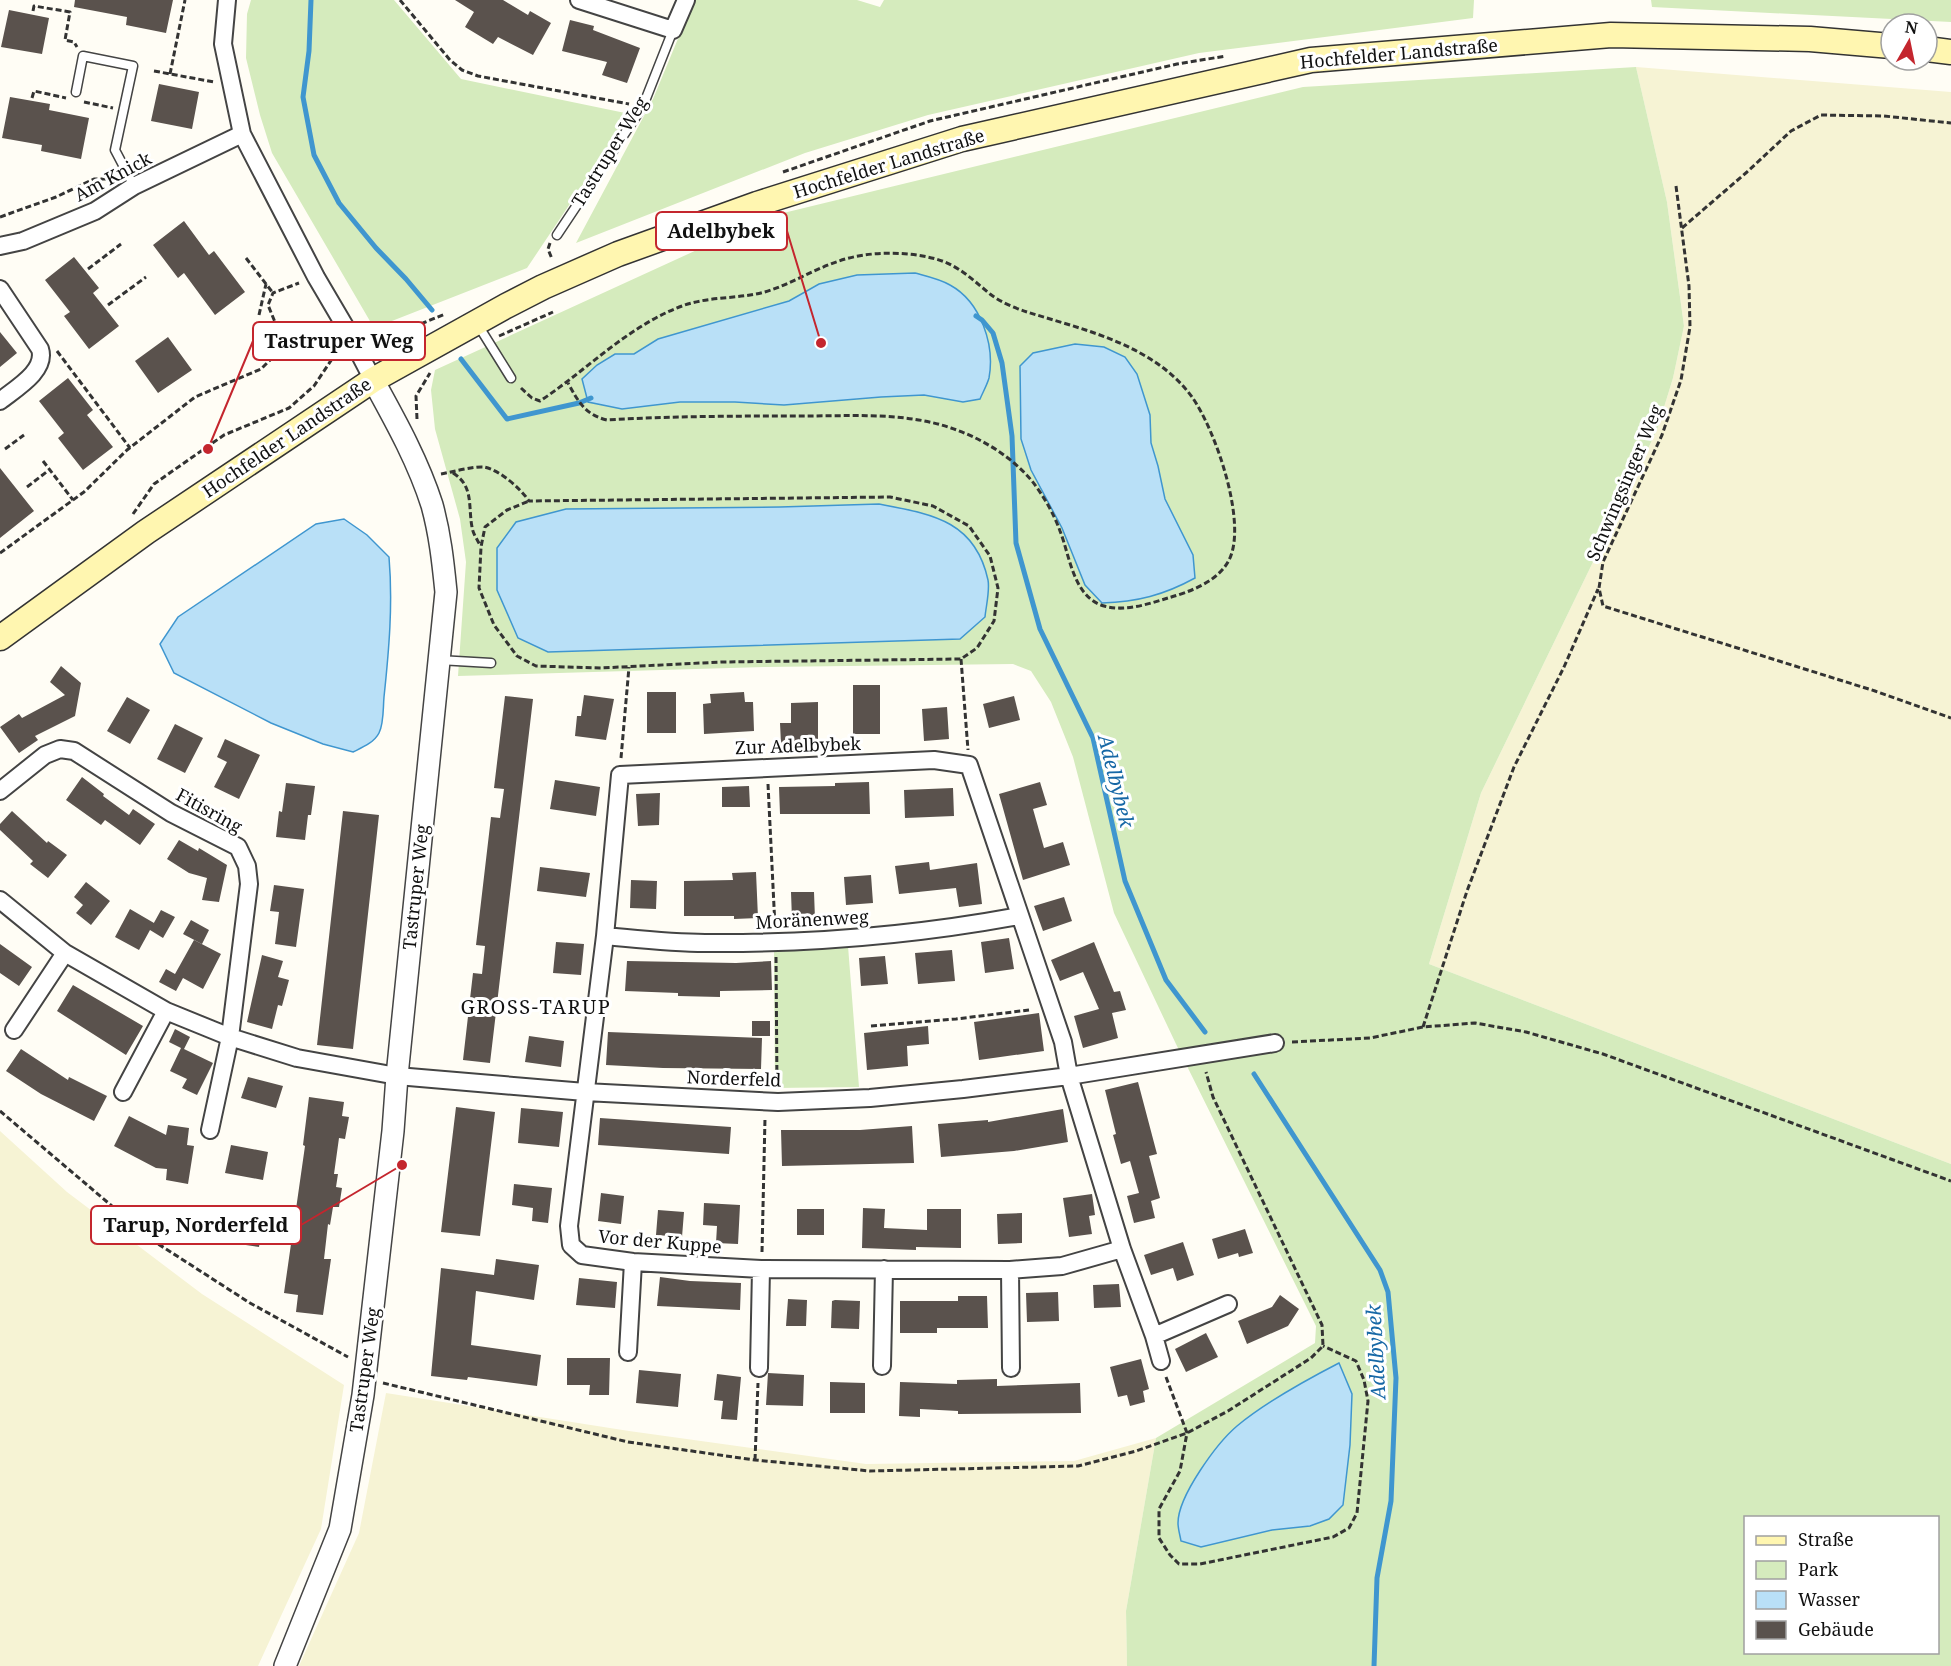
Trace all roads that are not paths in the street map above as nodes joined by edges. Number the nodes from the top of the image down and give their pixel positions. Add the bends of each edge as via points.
1 (227, 0) edge
2 (579, 0) edge
3 (686, 0) edge
4 (673, 30) junction
5 (1879, 45) edge
6 (76, 92) dead end
7 (242, 134) junction
8 (130, 179) junction
9 (557, 235) road end
10 (0, 246) edge
11 (0, 289) edge
12 (482, 331) junction
13 (511, 378) road end
14 (373, 380) junction
15 (0, 401) edge
16 (0, 638) edge
17 (438, 660) junction
18 (490, 663) dead end
19 (0, 791) edge
20 (0, 900) edge
21 (1019, 916) junction
22 (604, 936) junction
23 (66, 953) junction
24 (166, 1011) junction
25 (14, 1030) dead end
26 (230, 1036) junction
27 (1275, 1043) road end
28 (397, 1076) junction
29 (1070, 1076) junction
30 (123, 1092) dead end
31 (585, 1092) junction
32 (210, 1130) dead end
33 (1122, 1249) junction
34 (633, 1262) junction
35 (761, 1269) junction
36 (884, 1269) junction
37 (1010, 1270) junction
38 (1228, 1304) dead end
39 (1154, 1336) junction
40 (628, 1352) dead end
41 (1161, 1361) road end
42 (882, 1366) dead end
43 (759, 1368) road end
44 (1011, 1368) dead end
45 (285, 1666) edge

1 - 7 street, Tastruper Weg via 223,44
2 - 4 street
3 - 4 street, Tastruper Weg
4 - 9 lane, Tastruper Weg via 643,106
5 - 12 main road, Hochfelder Landstraße via 1810,39 1611,35 1311,60 962,140 757,204 618,254 543,287
6 - 8 lane via 83,56 133,66 115,150
7 - 8 street, Am Knick
7 - 14 street, Tastruper Weg
8 - 10 street, Am Knick via 95,211 23,241
11 - 15 street via 42,356 34,372
12 - 13 lane
12 - 14 main road, Hochfelder Landstraße
14 - 16 main road, Hochfelder Landstraße via 146,532
14 - 17 street, Tastruper Weg via 405,439 431,504 439,538 446,592
17 - 18 lane
17 - 28 street, Tastruper Weg
19 - 26 street, Fitisring via 45,755 60,748 74,751 171,813 238,847 247,866 249,884
20 - 23 street
21 - 22 street, Moränenweg via 912,932 776,942 703,943
21 - 22 street, Zur Adelbybek via 969,765 934,760 767,767 620,775
21 - 29 street via 1063,1042
22 - 31 street
23 - 24 street
23 - 25 street
24 - 26 street
24 - 30 street
26 - 28 street via 297,1058
26 - 32 street, Fitisring
27 - 29 street, Norderfeld
28 - 31 street, Norderfeld
28 - 45 street, Tastruper Weg via 366,1370 340,1529
29 - 31 street, Norderfeld via 870,1098 772,1102
29 - 33 street
31 - 34 street, Vor der Kuppe via 569,1226 571,1245 582,1255
33 - 37 street, Vor der Kuppe via 1062,1266
33 - 39 street
34 - 35 street, Vor der Kuppe
34 - 40 street
35 - 36 street, Vor der Kuppe
35 - 43 street
36 - 37 street, Vor der Kuppe
36 - 42 street
37 - 44 street
38 - 39 street
39 - 41 street

